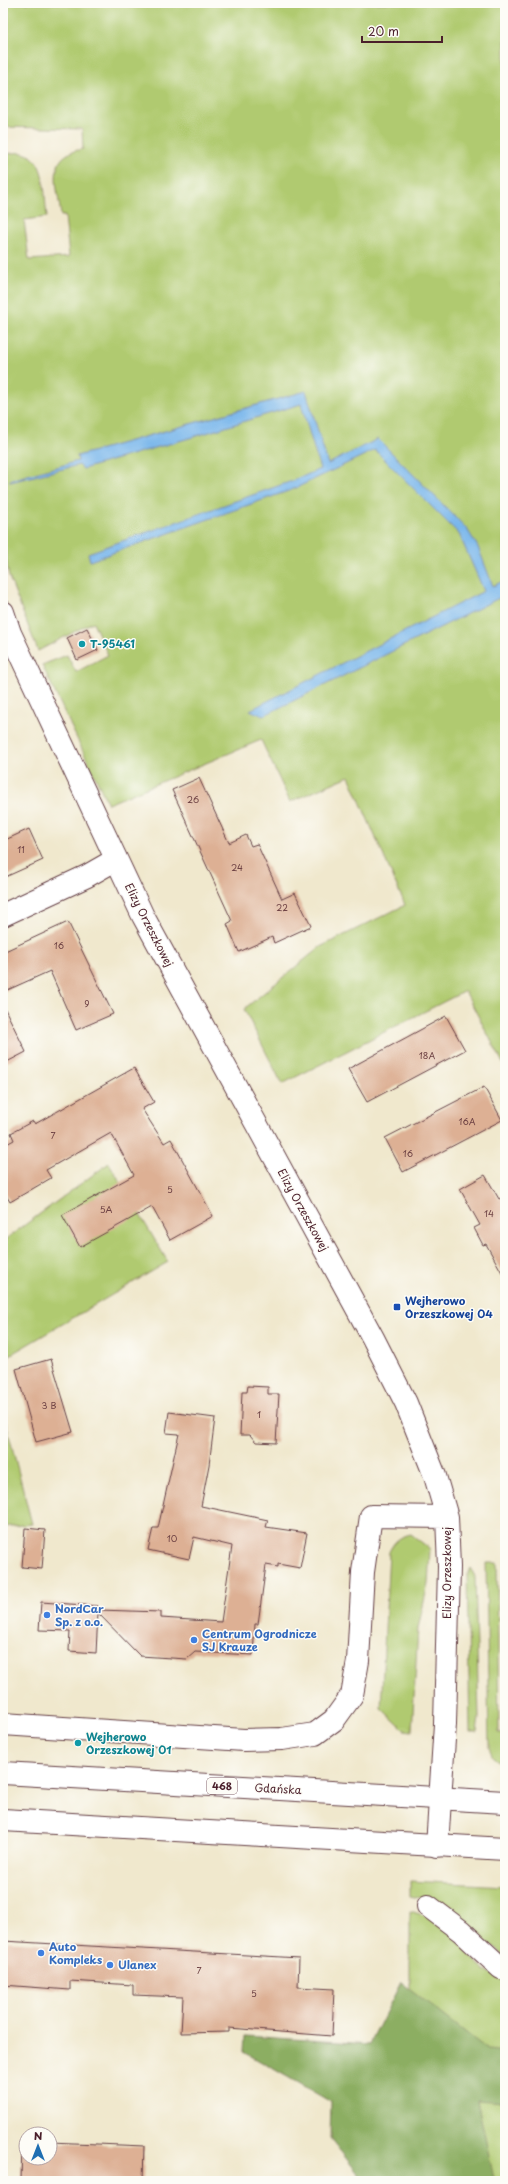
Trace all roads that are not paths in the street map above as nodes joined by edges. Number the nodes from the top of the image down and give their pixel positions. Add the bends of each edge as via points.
1 (3, 612) edge
2 (7, 635) edge
3 (115, 860) junction
4 (3, 915) edge
5 (447, 1517) junction
6 (3, 1724) edge
7 (3, 1773) edge
8 (441, 1799) junction
9 (505, 1802) edge
10 (3, 1820) edge
11 (437, 1846) junction
12 (505, 1849) edge
13 (428, 1906) dead end
14 (505, 1969) edge

1 - 2 street, Elizy Orzeszkowej
2 - 3 street, Elizy Orzeszkowej
3 - 4 street via 87,876
3 - 5 street, Elizy Orzeszkowej via 142,916 406,1403 435,1476
5 - 6 street via 371,1516 363,1572 358,1661 352,1695 334,1720 314,1734 282,1739 244,1740
5 - 8 street, Elizy Orzeszkowej via 449,1567
7 - 8 street, Gdańska / 468
8 - 9 street, Gdańska / 468
8 - 11 street, Elizy Orzeszkowej
10 - 11 street
11 - 12 street
13 - 14 street

